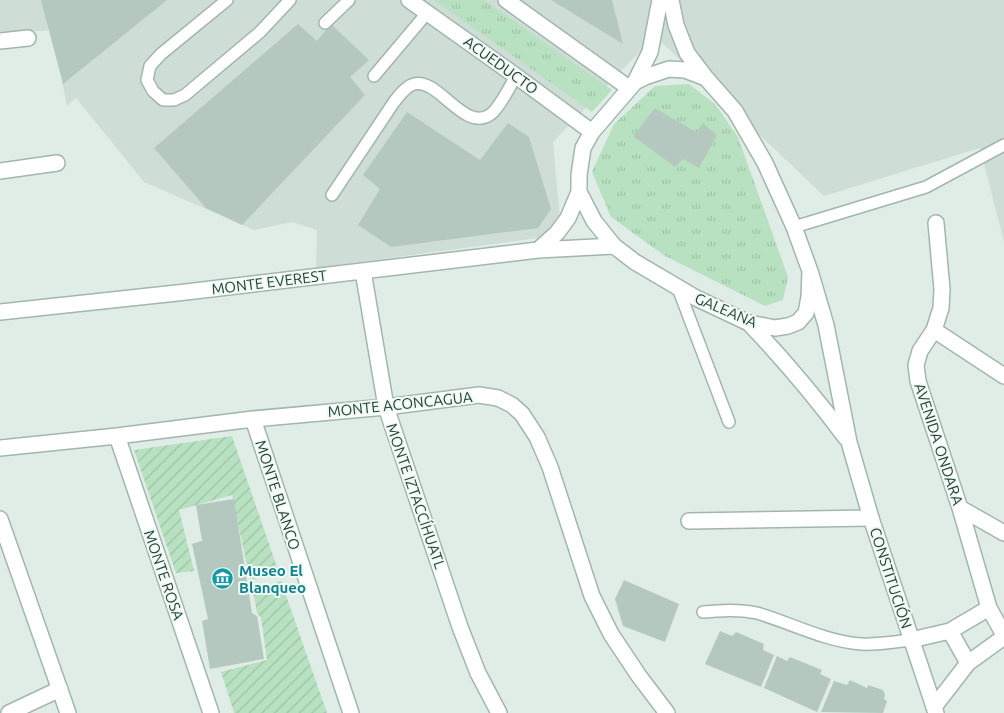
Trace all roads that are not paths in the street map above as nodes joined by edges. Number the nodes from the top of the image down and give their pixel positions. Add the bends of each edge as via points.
1 (227, 0) edge
2 (290, 0) edge
3 (349, 0) edge
4 (409, 0) edge
5 (506, 0) edge
6 (660, 0) edge
7 (671, 0) edge
8 (427, 13) junction
9 (325, 22) dead end
10 (28, 38) dead end
11 (0, 41) edge
12 (374, 76) dead end
13 (516, 76) junction
14 (706, 78) junction
15 (632, 85) junction
16 (592, 132) junction
17 (1004, 145) edge
18 (57, 163) dead end
19 (0, 171) edge
20 (579, 192) junction
21 (332, 195) dead end
22 (936, 223) dead end
23 (794, 227) junction
24 (614, 246) junction
25 (538, 250) junction
26 (363, 271) junction
27 (810, 271) junction
28 (678, 288) junction
29 (0, 312) edge
30 (749, 323) junction
31 (934, 330) junction
32 (1004, 376) edge
33 (386, 407) junction
34 (253, 419) junction
35 (729, 422) dead end
36 (118, 436) junction
37 (849, 442) junction
38 (0, 448) edge
39 (960, 508) junction
40 (871, 518) junction
41 (0, 519) edge
42 (689, 521) dead end
43 (1004, 533) edge
44 (989, 608) junction
45 (703, 612) dead end
46 (950, 631) junction
47 (1004, 636) edge
48 (911, 640) junction
49 (968, 663) junction
50 (60, 689) junction
51 (935, 710) edge
52 (9, 713) edge
53 (68, 713) edge
54 (211, 713) edge
55 (351, 713) edge
56 (499, 713) edge
57 (667, 713) edge

1 - 2 lane via 150,66 147,80 163,100 185,95 260,32
3 - 9 lane
4 - 8 street, ACUEDUCTO
5 - 15 street
6 - 15 street, GALEANA via 650,52
7 - 14 street, GALEANA via 676,25 688,53
8 - 12 lane
8 - 13 street, ACUEDUCTO
10 - 11 street
13 - 16 street, ACUEDUCTO
13 - 21 lane via 492,113 482,119 472,118 425,84 414,84 404,90
14 - 15 street, GALEANA via 684,70 669,69
14 - 23 street, GALEANA via 736,111 766,163
15 - 16 street, GALEANA
16 - 20 street, GALEANA via 583,148
17 - 23 lane via 926,187
18 - 19 street
20 - 24 street, GALEANA via 594,221
20 - 25 street via 568,218
22 - 31 street, AVENIDA ONDARA via 942,289 941,308
23 - 27 street, GALEANA
24 - 25 street, MONTE EVEREST
24 - 28 street, GALEANA
25 - 26 street, MONTE EVEREST
26 - 29 street, MONTE EVEREST
26 - 33 street, MONTE IZTACCÍHUATL
27 - 30 street, GALEANA via 808,305 798,322 775,328
27 - 37 street, CONSTITUCIÓN via 826,325
28 - 30 street, GALEANA
28 - 35 lane
30 - 37 street via 796,374
31 - 32 street
31 - 39 street, AVENIDA ONDARA via 920,351 916,365 918,381
33 - 34 street, MONTE ACONCAGUA
33 - 56 street, MONTE IZTACCÍHUATL via 460,627 478,673
33 - 57 street, MONTE ACONCAGUA via 479,395 498,398 522,414 537,437 550,467 592,596 611,634
34 - 36 street, MONTE ACONCAGUA
34 - 55 street, MONTE BLANCO
36 - 38 street, MONTE ACONCAGUA
36 - 54 street, MONTE ROSA
37 - 40 street, CONSTITUCIÓN
39 - 43 street
39 - 44 street, AVENIDA ONDARA
40 - 42 street
40 - 48 street, CONSTITUCIÓN
41 - 50 street
44 - 46 street
44 - 47 street, AVENIDA ONDARA
45 - 48 lane via 731,609 756,613 832,639 860,644
46 - 48 street
46 - 49 street
47 - 49 street, AVENIDA ONDARA
48 - 51 street, CONSTITUCIÓN
49 - 51 street, AVENIDA ONDARA
50 - 52 street
50 - 53 street

